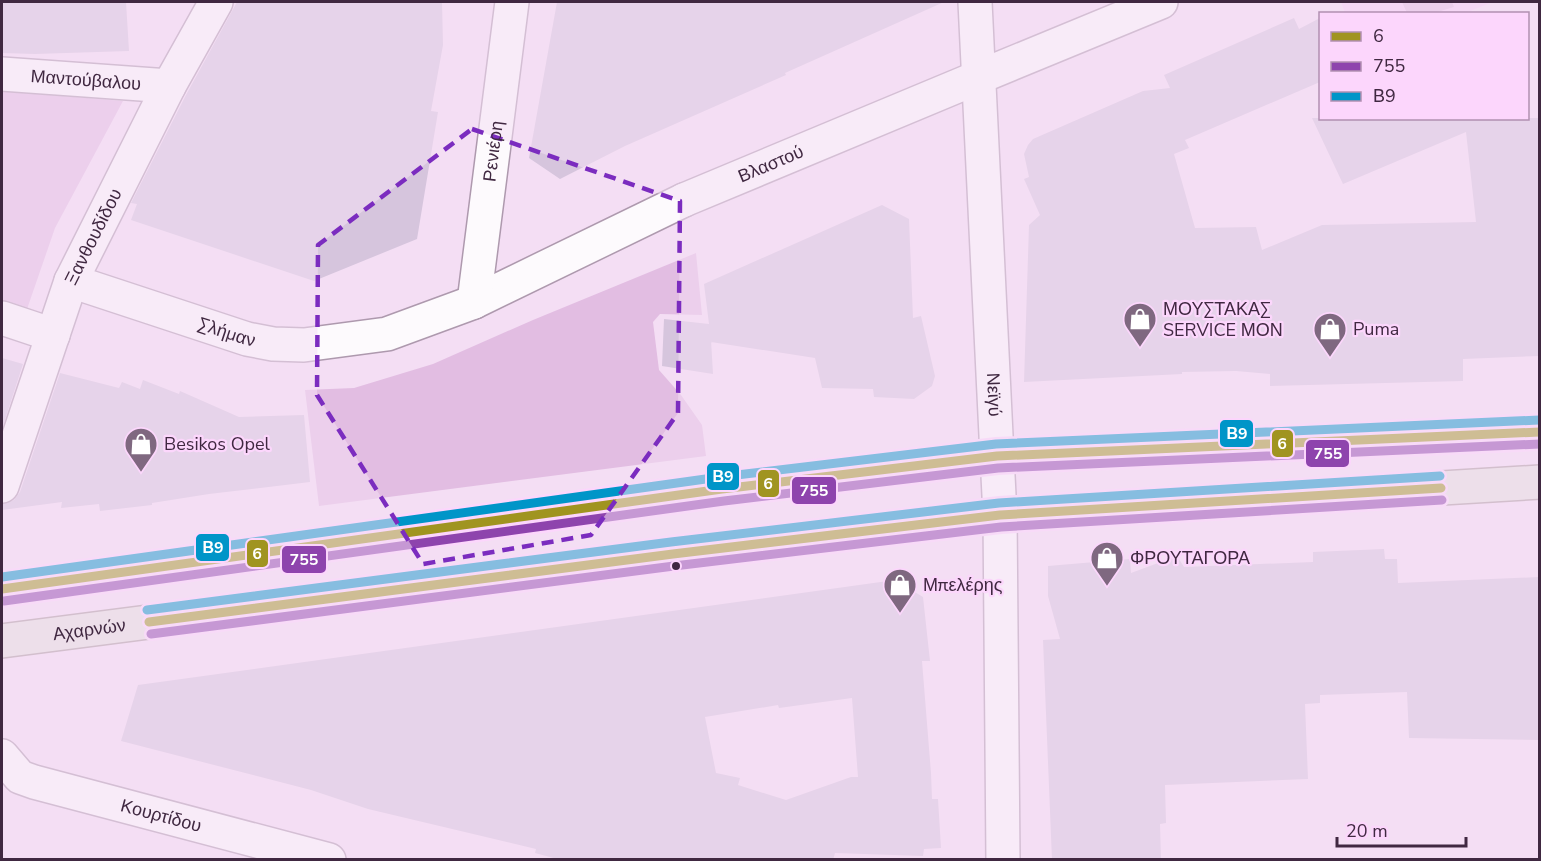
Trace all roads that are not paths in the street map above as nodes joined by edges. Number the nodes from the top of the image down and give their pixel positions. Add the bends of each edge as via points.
1 (216, 2) edge
2 (512, 2) edge
3 (975, 2) edge
4 (1161, 2) edge
5 (2, 74) edge
6 (979, 77) junction
7 (170, 86) junction
8 (71, 281) junction
9 (474, 302) junction
10 (2, 318) edge
11 (53, 334) junction
12 (387, 334) joint
13 (1539, 432) edge
14 (997, 456) junction
15 (1539, 482) edge
16 (2, 486) edge
17 (1000, 515) junction
18 (2, 590) edge
19 (2, 642) edge
20 (2, 756) edge
21 (329, 860) edge
22 (1003, 860) edge

1 - 7 street, Ξανθουδίδου
2 - 9 street, Ρενιέρη
3 - 6 street, Νεϊγύ
4 - 6 street, Βλαστού
5 - 7 street, Μαντούβαλου
6 - 9 street, Βλαστού via 684,200
6 - 14 street, Νεϊγύ
7 - 8 street, Ξανθουδίδου
8 - 11 street, Ξανθουδίδου
8 - 12 street, Σλήμαν via 273,344 304,345
9 - 12 street, Βλαστού
10 - 11 street
11 - 16 street, Ξανθουδίδου
13 - 14 main road
14 - 17 street, Νεϊγύ
14 - 18 main road via 711,490
15 - 17 main road, Αχαρνών
17 - 19 main road, Αχαρνών via 685,552
17 - 22 street, Νεϊγύ
20 - 21 street, Κουρτίδου via 20,777 34,782

